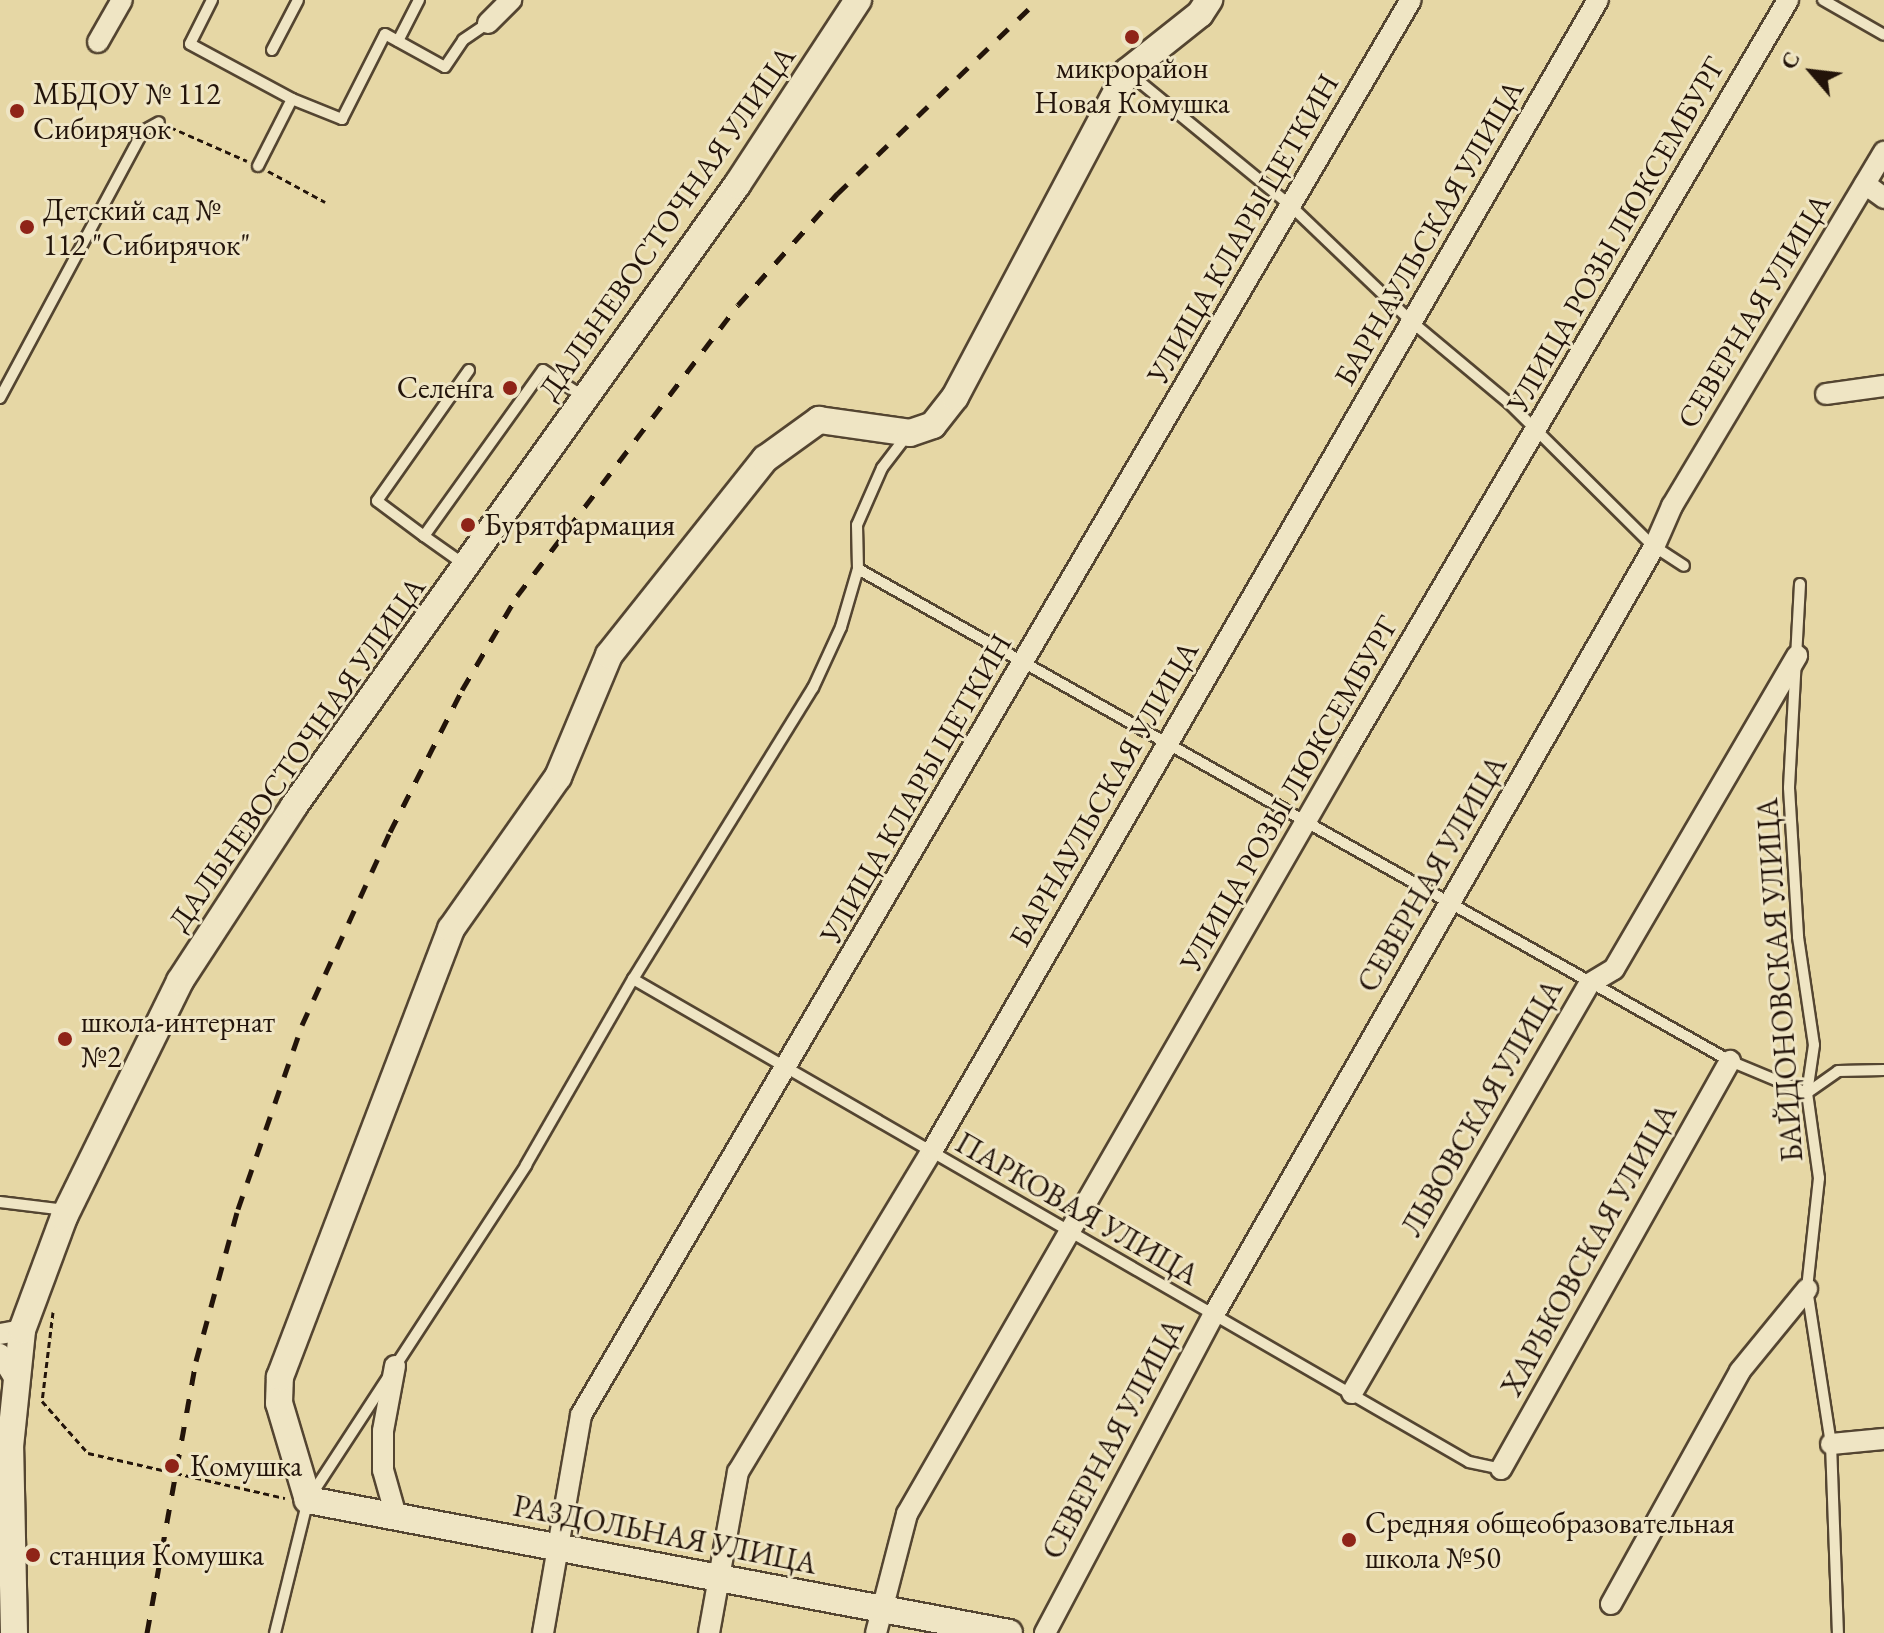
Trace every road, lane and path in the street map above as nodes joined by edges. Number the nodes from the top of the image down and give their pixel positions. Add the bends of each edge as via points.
1 (122, 0) edge
2 (212, 0) edge
3 (298, 0) edge
4 (419, 0) edge
5 (511, 0) edge
6 (858, 0) edge
7 (1411, 0) edge
8 (1598, 0) edge
9 (1788, 0) edge
10 (1823, 0) edge
11 (1202, 5) edge
12 (488, 23) joint
13 (1884, 35) edge
14 (398, 41) junction
15 (98, 42) dead end
16 (272, 50) dead end
17 (1127, 72) junction
18 (292, 99) junction
19 (159, 122) joint
20 (1884, 152) edge
21 (258, 166) junction
22 (1865, 184) junction
23 (1884, 198) edge
24 (325, 202) dead end
25 (1291, 206) junction
26 (1412, 322) junction
27 (469, 370) dead end
28 (1884, 386) edge
29 (1826, 394) dead end
30 (0, 398) edge
31 (586, 398) junction
32 (910, 433) junction
33 (1535, 434) junction
34 (424, 536) junction
35 (1653, 546) junction
36 (466, 565) junction
37 (1684, 566) dead end
38 (858, 569) junction
39 (1800, 584) dead end
40 (1797, 656) junction
41 (1024, 664) junction
42 (1170, 740) junction
43 (1307, 824) junction
44 (1450, 903) junction
45 (633, 979) junction
46 (1589, 984) junction
47 (1730, 1061) junction
48 (1884, 1070) edge
49 (787, 1071) junction
50 (1807, 1093) junction
51 (932, 1151) junction
52 (0, 1202) edge
53 (67, 1210) junction
54 (1071, 1232) junction
55 (1807, 1289) junction
56 (54, 1303) dead end
57 (1213, 1316) junction
58 (11, 1332) edge
59 (0, 1354) edge
60 (395, 1366) junction
61 (16, 1381) junction
62 (1352, 1393) junction
63 (1884, 1439) edge
64 (1831, 1444) junction
65 (1501, 1469) joint
66 (308, 1500) junction
67 (396, 1516) junction
68 (559, 1548) junction
69 (720, 1577) junction
70 (1611, 1604) dead end
71 (878, 1620) edge
72 (14, 1633) edge
73 (275, 1633) edge
74 (543, 1633) edge
75 (709, 1633) edge
76 (1009, 1633) edge
77 (1045, 1633) edge
78 (1838, 1633) edge

1 - 15 street
2 - 18 lane via 190,44
3 - 16 lane
4 - 14 lane
5 - 12 street
6 - 31 street, ДАЛЬНЕВОСТОЧНАЯ УЛИЦА via 737,185
7 - 25 street, УЛИЦА КЛАРЫ ЦЕТКИН
8 - 26 street, БАРНАУЛЬСКАЯ УЛИЦА
9 - 33 street, УЛИЦА РОЗЫ ЛЮКСЕМБУРГ
10 - 13 lane
11 - 17 street
12 - 14 lane via 463,40 445,67
14 - 18 lane via 385,34 342,119
17 - 25 lane
17 - 32 street via 955,397 933,425
18 - 21 lane
19 - 21 path
19 - 30 lane via 143,131
20 - 22 street, СЕВЕРНАЯ УЛИЦА
21 - 24 path
22 - 23 street
22 - 35 street, СЕВЕРНАЯ УЛИЦА
25 - 26 lane
25 - 41 street, УЛИЦА КЛАРЫ ЦЕТКИН
26 - 33 lane via 1509,403
26 - 42 street, БАРНАУЛЬСКАЯ УЛИЦА
27 - 34 lane via 377,501
28 - 29 street
31 - 34 lane via 543,370
31 - 36 street, ДАЛЬНЕВОСТОЧНАЯ УЛИЦА
32 - 38 lane via 882,468 857,525
32 - 66 street via 819,420 765,459 609,655 558,777 451,929 280,1377 279,1403
33 - 35 lane
33 - 43 street, УЛИЦА РОЗЫ ЛЮКСЕМБУРГ
34 - 36 lane
35 - 37 lane
35 - 44 street, СЕВЕРНАЯ УЛИЦА
36 - 53 street, ДАЛЬНЕВОСТОЧНАЯ УЛИЦА via 294,806 180,981
38 - 41 lane
38 - 45 lane via 841,627 813,688
39 - 40 lane, БАЙДОНОВСКАЯ УЛИЦА
40 - 46 street, ЛЬВОВСКАЯ УЛИЦА via 1614,969
40 - 50 lane, БАЙДОНОВСКАЯ УЛИЦА via 1789,788 1798,937 1814,1045
41 - 42 lane
41 - 49 street, УЛИЦА КЛАРЫ ЦЕТКИН
42 - 43 lane
42 - 51 street, БАРНАУЛЬСКАЯ УЛИЦА
43 - 44 lane
43 - 54 street, УЛИЦА РОЗЫ ЛЮКСЕМБУРГ
44 - 46 lane
44 - 57 street, СЕВЕРНАЯ УЛИЦА
45 - 49 lane, ПАРКОВАЯ УЛИЦА
45 - 60 lane via 526,1165
46 - 47 lane
46 - 62 street, ЛЬВОВСКАЯ УЛИЦА
47 - 50 lane
47 - 65 street, ХАРЬКОВСКАЯ УЛИЦА
48 - 50 lane via 1838,1071
49 - 51 lane, ПАРКОВАЯ УЛИЦА
49 - 68 street, УЛИЦА КЛАРЫ ЦЕТКИН via 581,1415
50 - 55 lane, БАЙДОНОВСКАЯ УЛИЦА via 1819,1178
51 - 54 lane, ПАРКОВАЯ УЛИЦА
51 - 69 street, БАРНАУЛЬСКАЯ УЛИЦА via 738,1472
52 - 53 lane
53 - 58 street, ДАЛЬНЕВОСТОЧНАЯ УЛИЦА
54 - 57 lane, ПАРКОВАЯ УЛИЦА
54 - 71 street, УЛИЦА РОЗЫ ЛЮКСЕМБУРГ via 907,1514
55 - 64 lane, БАЙДОНОВСКАЯ УЛИЦА
55 - 70 street via 1740,1371
56 - 66 path via 42,1401 88,1453
57 - 62 lane, ПАРКОВАЯ УЛИЦА
57 - 77 street, СЕВЕРНАЯ УЛИЦА
58 - 61 street, ДАЛЬНЕВОСТОЧНАЯ УЛИЦА
59 - 61 street
60 - 66 lane
60 - 67 street via 383,1431 383,1470
61 - 72 street, ДАЛЬНЕВОСТОЧНАЯ УЛИЦА via 10,1447
62 - 65 lane, ПАРКОВАЯ УЛИЦА via 1469,1462
63 - 64 street
64 - 78 lane, БАЙДОНОВСКАЯ УЛИЦА
66 - 67 street, РАЗДОЛЬНАЯ УЛИЦА
66 - 73 lane
67 - 68 street, РАЗДОЛЬНАЯ УЛИЦА
68 - 69 street, РАЗДОЛЬНАЯ УЛИЦА
68 - 74 street, УЛИЦА КЛАРЫ ЦЕТКИН
69 - 71 street, РАЗДОЛЬНАЯ УЛИЦА
69 - 75 street, БАРНАУЛЬСКАЯ УЛИЦА
71 - 76 street, РАЗДОЛЬНАЯ УЛИЦА

